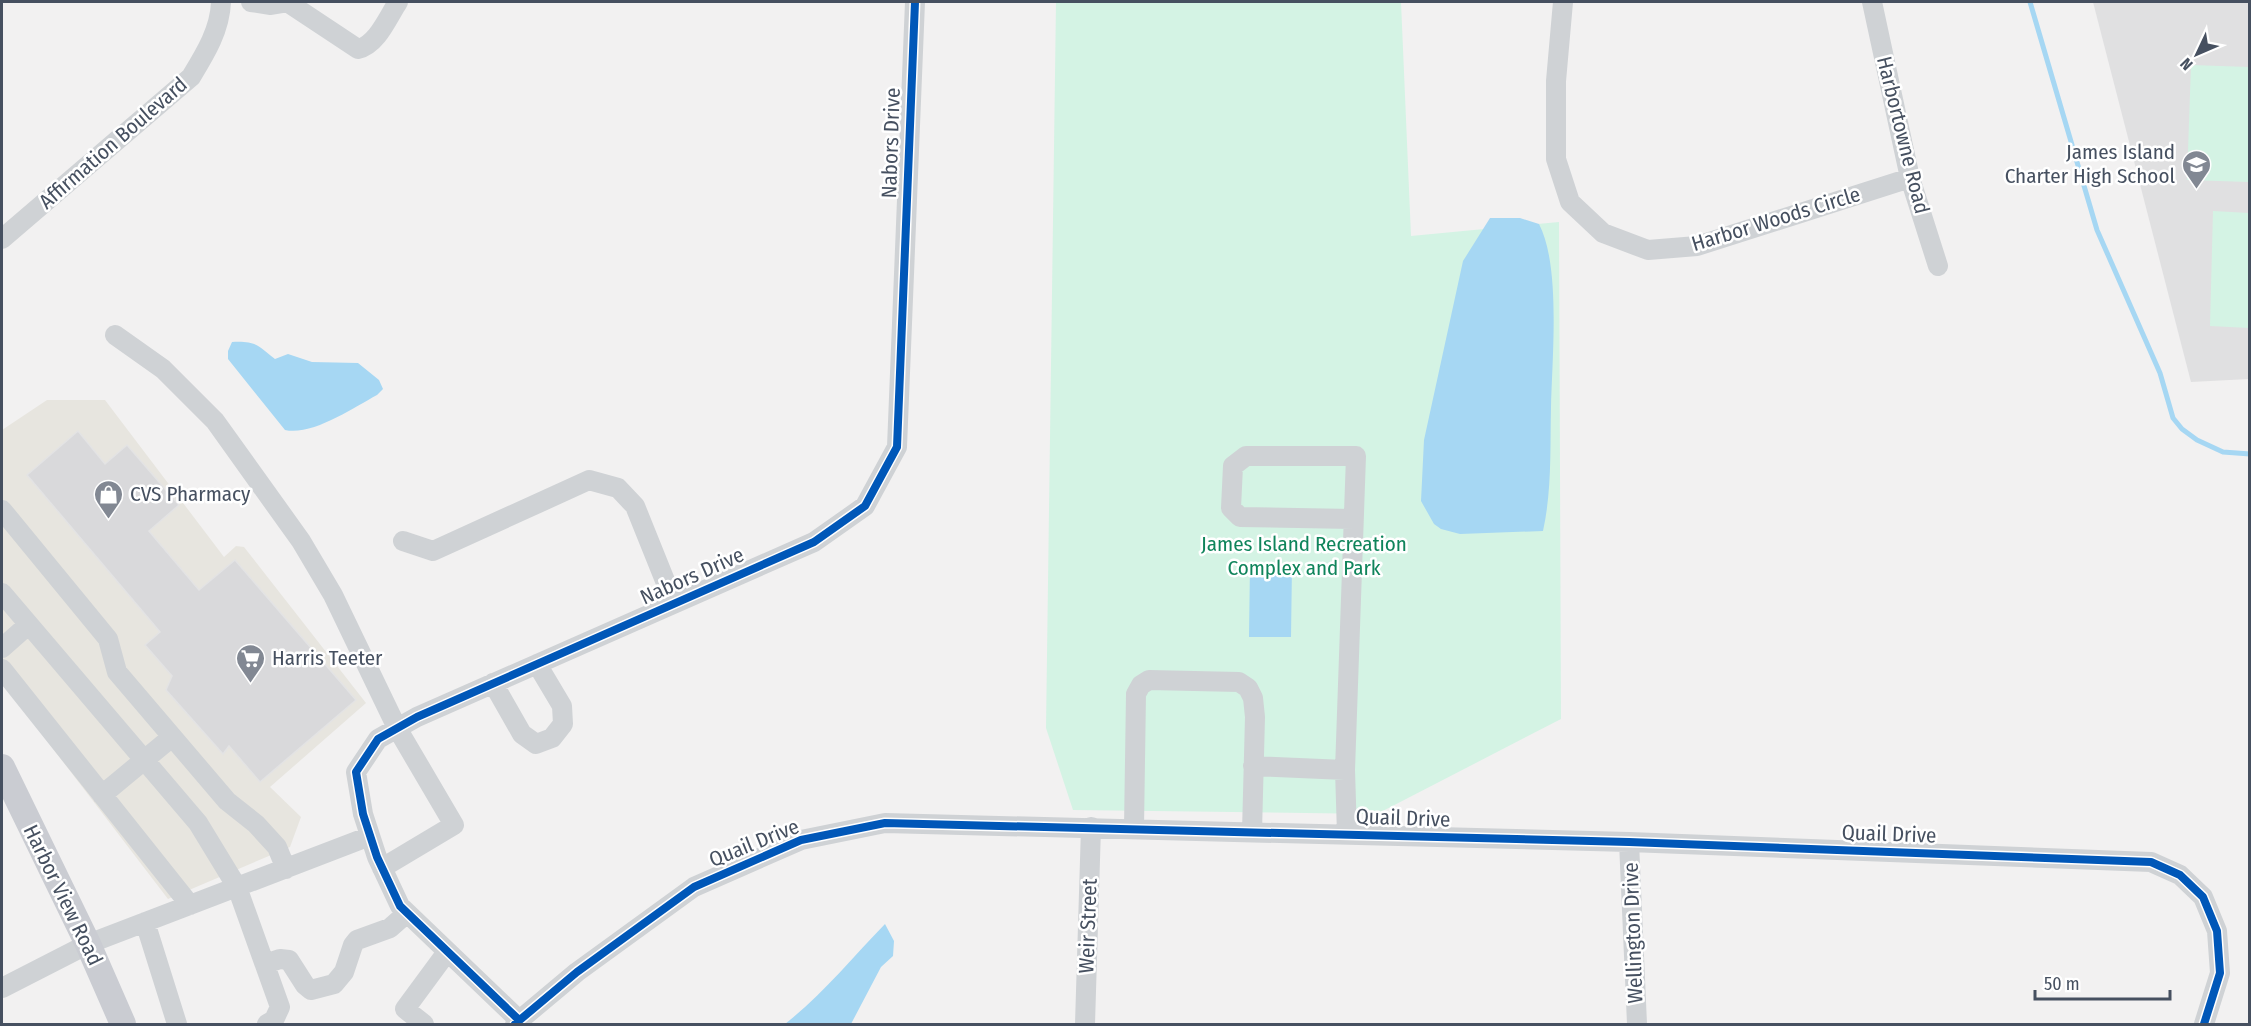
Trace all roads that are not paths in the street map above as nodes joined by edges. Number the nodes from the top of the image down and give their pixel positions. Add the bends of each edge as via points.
1 (221, 2) edge
2 (251, 2) edge
3 (288, 2) edge
4 (399, 2) edge
5 (915, 2) edge
6 (1563, 2) edge
7 (1872, 2) edge
8 (1910, 178) junction
9 (2, 239) edge
10 (1938, 266) dead end
11 (115, 335) dead end
12 (4, 519) edge
13 (1353, 519) junction
14 (403, 541) dead end
15 (2, 593) edge
16 (674, 603) junction
17 (28, 625) junction
18 (2, 648) edge
19 (537, 664) junction
20 (2, 669) edge
21 (493, 683) junction
22 (397, 728) junction
23 (172, 737) junction
24 (144, 761) junction
25 (1253, 766) junction
26 (2, 767) edge
27 (1345, 770) junction
28 (102, 795) junction
29 (1091, 827) junction
30 (1134, 828) junction
31 (1252, 832) junction
32 (1347, 834) junction
33 (370, 836) junction
34 (1629, 842) junction
35 (382, 868) junction
36 (286, 869) junction
37 (237, 887) junction
38 (190, 905) junction
39 (407, 913) junction
40 (145, 922) junction
41 (88, 944) junction
42 (447, 952) junction
43 (265, 964) junction
44 (2, 987) edge
45 (517, 1022) edge
46 (123, 1024) edge
47 (177, 1024) edge
48 (267, 1024) edge
49 (424, 1024) edge
50 (1085, 1024) edge
51 (1637, 1024) edge
52 (2204, 1024) edge

1 - 9 street, Affirmation Boulevard via 210,46 191,77
2 - 3 street
3 - 4 street via 358,49 372,42
5 - 16 street, Nabors Drive via 897,447 865,506 814,542
6 - 8 street, Harbor Woods Circle via 1556,159 1570,202 1603,233 1648,250 1697,246
7 - 8 street, Harbortowne Road
8 - 10 street, Harbortowne Road
11 - 22 street via 163,369 215,421 301,541 333,595
12 - 23 street via 108,639 117,672
13 - 13 street via 1356,456 1246,456 1233,466 1231,508 1240,517
13 - 27 street
14 - 16 street via 433,551 589,480 618,488 635,506
15 - 17 street
16 - 19 street, Nabors Drive
17 - 18 street
17 - 24 street
19 - 21 street, Nabors Drive
19 - 21 street via 562,706 563,724 552,738 536,744 522,734
20 - 28 street
21 - 22 street, Nabors Drive
22 - 33 street, Nabors Drive via 378,739 356,771
22 - 35 street via 454,825
23 - 24 street
23 - 36 street via 227,801 277,847
24 - 28 street
24 - 37 street via 198,823
25 - 27 street
25 - 30 street via 1255,717 1248,688 1239,682 1149,680 1136,694
25 - 31 street
26 - 41 main road, Harbor View Road
27 - 32 street
28 - 38 street
29 - 30 street, Quail Drive
29 - 45 street, Quail Drive via 885,823 801,840 694,887 577,972
29 - 50 street, Weir Street
30 - 31 street, Quail Drive
31 - 32 street, Quail Drive
32 - 34 street, Quail Drive
33 - 35 street, Nabors Drive
33 - 36 street
34 - 51 street, Wellington Drive
34 - 52 street, Quail Drive via 2151,862 2180,875 2204,897 2217,931 2220,973
35 - 39 street, Nabors Drive
36 - 37 street
37 - 38 street
37 - 43 street
38 - 40 street
39 - 42 street, Nabors Drive
39 - 43 street via 390,928 357,940 344,972 334,984 311,990 289,960
40 - 41 street
40 - 47 street
41 - 44 street
41 - 46 main road, Harbor View Road
42 - 45 street, Nabors Drive
42 - 49 street via 405,1009
43 - 48 street via 280,1007 274,1020

